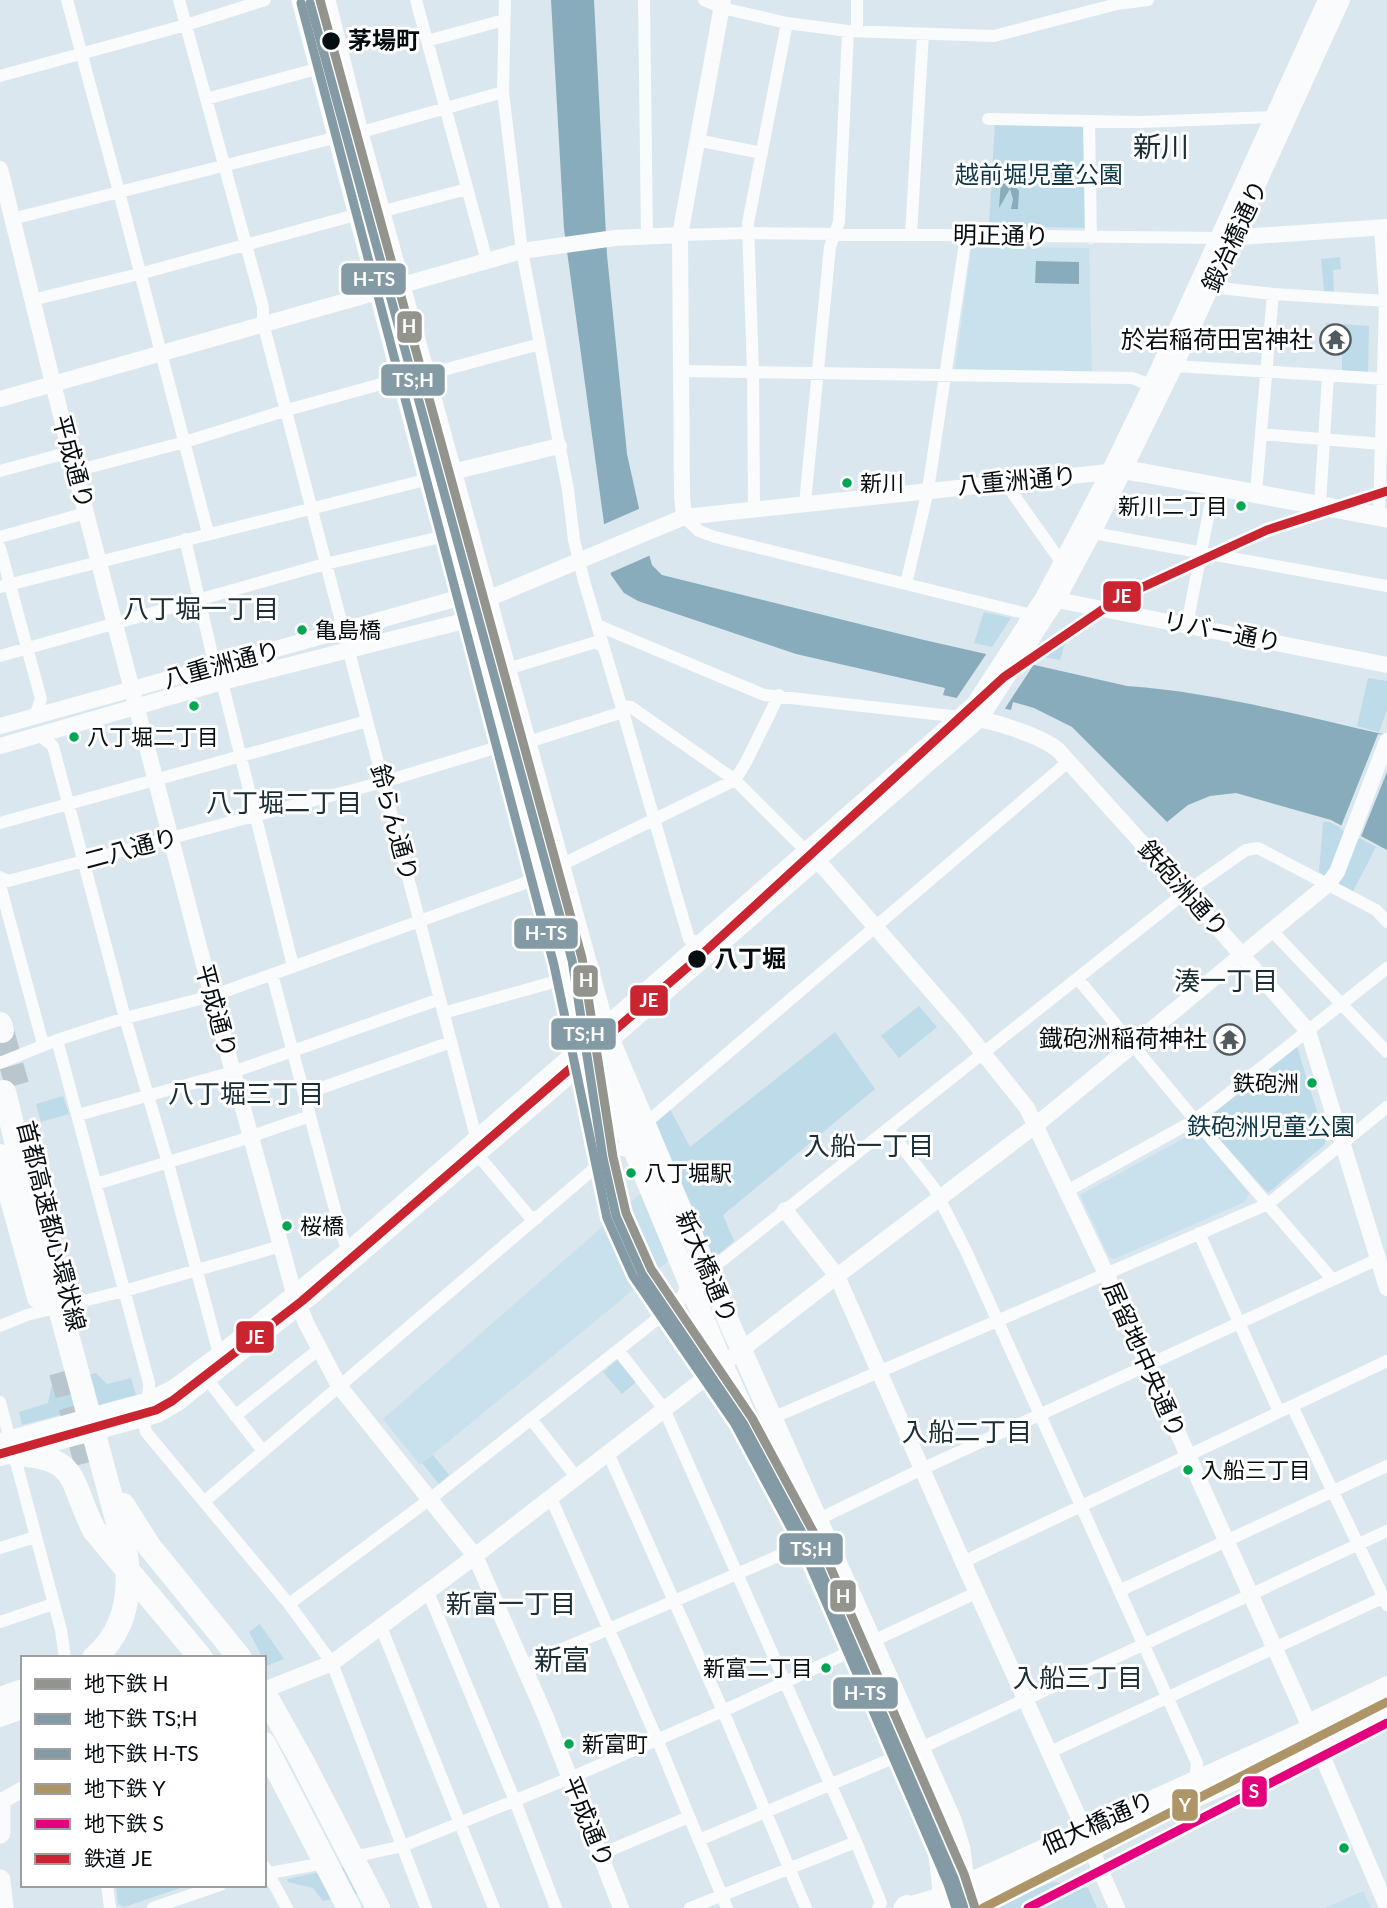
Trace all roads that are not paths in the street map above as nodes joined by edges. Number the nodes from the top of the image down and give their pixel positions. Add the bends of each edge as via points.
1 (66, 0) edge
2 (179, 0) edge
3 (265, 0) edge
4 (302, 0) edge
5 (325, 0) edge
6 (415, 0) edge
7 (505, 0) edge
8 (644, 0) edge
9 (704, 0) edge
10 (858, 0) edge
11 (1148, 0) edge
12 (1326, 0) edge
13 (1342, 0) edge
14 (723, 4) edge
15 (505, 20) junction
16 (787, 23) junction
17 (186, 25) junction
18 (853, 31) junction
19 (923, 34) junction
20 (427, 41) junction
21 (82, 53) junction
22 (320, 68) junction
23 (0, 76) edge
24 (503, 92) junction
25 (206, 99) junction
26 (445, 108) junction
27 (1275, 117) junction
28 (988, 119) dead end
29 (1088, 121) junction
30 (348, 135) junction
31 (696, 140) junction
32 (762, 153) junction
33 (225, 167) junction
34 (0, 169) edge
35 (467, 189) junction
36 (120, 192) junction
37 (370, 213) junction
38 (12, 219) junction
39 (1384, 227) edge
40 (748, 233) junction
41 (680, 234) junction
42 (835, 234) junction
43 (911, 234) junction
44 (647, 235) junction
45 (966, 236) junction
46 (1226, 237) junction
47 (1091, 238) junction
48 (246, 245) junction
49 (522, 251) junction
50 (487, 261) junction
51 (139, 274) junction
52 (1211, 287) junction
53 (390, 288) junction
54 (1273, 294) junction
55 (32, 300) junction
56 (1386, 301) edge
57 (263, 323) junction
58 (540, 344) junction
59 (160, 352) junction
60 (1175, 366) junction
61 (681, 371) junction
62 (753, 372) junction
63 (818, 373) junction
64 (1266, 373) junction
65 (425, 375) junction
66 (946, 375) junction
67 (1328, 376) junction
68 (403, 378) junction
69 (1385, 378) edge
70 (53, 383) junction
71 (1151, 385) junction
72 (0, 399) edge
73 (287, 410) junction
74 (1261, 434) junction
75 (1325, 440) junction
76 (185, 442) junction
77 (1382, 444) junction
78 (559, 446) junction
79 (70, 452) junction
80 (0, 471) edge
81 (75, 471) junction
82 (1117, 471) junction
83 (452, 472) junction
84 (429, 479) junction
85 (1006, 484) junction
86 (1214, 486) junction
87 (928, 489) junction
88 (1256, 492) junction
89 (805, 503) junction
90 (1320, 504) junction
91 (311, 508) junction
92 (754, 508) junction
93 (86, 513) junction
94 (684, 517) junction
95 (1383, 517) edge
96 (208, 533) junction
97 (1093, 533) junction
98 (445, 536) junction
99 (0, 537) edge
100 (185, 539) junction
101 (0, 548) edge
102 (1201, 554) junction
103 (579, 560) junction
104 (99, 561) junction
105 (1062, 563) junction
106 (325, 564) junction
107 (906, 584) junction
108 (5, 586) edge
109 (1387, 586) edge
110 (462, 597) junction
111 (200, 600) junction
112 (485, 600) junction
113 (1057, 600) junction
114 (1032, 615) junction
115 (468, 620) junction
116 (115, 623) junction
117 (597, 625) junction
118 (1187, 625) junction
119 (344, 631) junction
120 (603, 647) junction
121 (27, 648) junction
122 (348, 651) junction
123 (1016, 652) junction
124 (0, 656) edge
125 (1387, 665) edge
126 (215, 667) junction
127 (504, 670) junction
128 (222, 682) junction
129 (133, 689) junction
130 (779, 695) junction
131 (137, 707) junction
132 (623, 709) junction
133 (981, 710) junction
134 (35, 716) junction
135 (961, 716) junction
136 (367, 721) junction
137 (0, 726) edge
138 (39, 735) junction
139 (1387, 741) edge
140 (515, 744) junction
141 (0, 746) edge
142 (240, 757) junction
143 (1068, 762) junction
144 (155, 779) junction
145 (735, 780) junction
146 (383, 782) junction
147 (68, 804) junction
148 (255, 816) junction
149 (654, 819) junction
150 (0, 823) edge
151 (171, 838) junction
152 (811, 855) junction
153 (83, 861) junction
154 (558, 866) junction
155 (538, 876) junction
156 (0, 877) edge
157 (1328, 884) junction
158 (0, 885) edge
159 (1186, 892) junction
160 (419, 920) junction
161 (1387, 922) edge
162 (875, 926) junction
163 (1272, 931) junction
164 (701, 942) junction
165 (1242, 955) junction
166 (293, 966) junction
167 (1387, 968) edge
168 (272, 974) junction
169 (568, 978) junction
170 (1078, 979) junction
171 (212, 996) junction
172 (440, 999) junction
173 (1341, 1004) junction
174 (443, 1013) junction
175 (125, 1018) junction
176 (1308, 1031) junction
177 (607, 1034) junction
178 (57, 1040) junction
179 (451, 1042) junction
180 (43, 1044) junction
181 (1132, 1044) junction
182 (591, 1048) junction
183 (293, 1052) junction
184 (1387, 1052) edge
185 (984, 1053) junction
186 (0, 1063) edge
187 (233, 1072) junction
188 (304, 1094) junction
189 (148, 1096) junction
190 (1387, 1107) edge
191 (78, 1115) junction
192 (310, 1116) junction
193 (1195, 1120) junction
194 (646, 1123) junction
195 (1036, 1125) junction
196 (888, 1129) junction
197 (251, 1137) junction
198 (1343, 1145) junction
199 (478, 1146) junction
200 (634, 1152) junction
201 (0, 1156) edge
202 (168, 1163) junction
203 (96, 1184) junction
204 (1067, 1191) junction
205 (939, 1199) junction
206 (1268, 1204) junction
207 (785, 1210) junction
208 (537, 1218) junction
209 (1199, 1233) junction
210 (281, 1247) junction
211 (348, 1250) junction
212 (1378, 1259) junction
213 (703, 1261) junction
214 (197, 1269) junction
215 (1105, 1274) junction
216 (837, 1276) junction
217 (1332, 1279) junction
218 (688, 1283) junction
219 (1387, 1289) edge
220 (124, 1291) junction
221 (297, 1300) junction
222 (998, 1320) junction
223 (1239, 1323) junction
224 (0, 1326) edge
225 (319, 1349) junction
226 (618, 1350) junction
227 (742, 1350) junction
228 (219, 1354) junction
229 (1387, 1361) edge
230 (723, 1364) junction
231 (1147, 1366) junction
232 (86, 1367) tunnel mouth
233 (61, 1372) tunnel mouth
234 (879, 1372) junction
235 (207, 1379) junction
236 (339, 1386) junction
237 (146, 1401) junction
238 (0, 1402) edge
239 (1292, 1406) junction
240 (664, 1409) junction
241 (1279, 1412) junction
242 (1041, 1415) junction
243 (235, 1416) junction
244 (772, 1418) junction
245 (142, 1419) junction
246 (531, 1419) junction
247 (6, 1448) edge
248 (263, 1451) junction
249 (608, 1453) junction
250 (1187, 1455) junction
251 (1387, 1466) edge
252 (922, 1469) junction
253 (577, 1478) junction
254 (1333, 1491) junction
255 (551, 1498) junction
256 (430, 1499) junction
257 (205, 1501) junction
258 (1080, 1506) junction
259 (817, 1520) junction
260 (1387, 1531) edge
261 (35, 1537) junction
262 (1226, 1541) junction
263 (804, 1545) junction
264 (1358, 1545) junction
265 (0, 1548) edge
266 (475, 1556) junction
267 (963, 1562) junction
268 (738, 1574) junction
269 (1119, 1591) junction
270 (428, 1592) junction
271 (978, 1592) junction
272 (1250, 1595) junction
273 (673, 1600) junction
274 (1386, 1600) edge
275 (53, 1604) junction
276 (289, 1604) junction
277 (0, 1622) edge
278 (381, 1627) junction
279 (608, 1628) junction
280 (1144, 1645) junction
281 (863, 1646) junction
282 (1274, 1648) junction
283 (65, 1656) edge
284 (96, 1656) edge
285 (199, 1656) edge
286 (217, 1656) edge
287 (238, 1656) edge
288 (332, 1663) junction
289 (523, 1666) junction
290 (787, 1681) junction
291 (1387, 1682) edge
292 (268, 1690) edge
293 (1387, 1695) edge
294 (1168, 1698) junction
295 (1026, 1699) junction
296 (1387, 1709) edge
297 (723, 1711) junction
298 (271, 1719) edge
299 (1387, 1720) edge
300 (1316, 1732) junction
301 (657, 1739) junction
302 (921, 1748) junction
303 (266, 1750) edge
304 (266, 1751) edge
305 (1050, 1752) junction
306 (898, 1756) junction
307 (266, 1765) edge
308 (570, 1778) junction
309 (1195, 1779) junction
310 (831, 1785) junction
311 (21, 1790) edge
312 (515, 1801) junction
313 (286, 1802) junction
314 (0, 1804) edge
315 (765, 1814) junction
316 (689, 1817) junction
317 (460, 1822) junction
318 (0, 1832) edge
319 (1086, 1836) junction
320 (699, 1840) junction
321 (856, 1842) junction
322 (403, 1846) junction
323 (601, 1854) junction
324 (789, 1869) junction
325 (266, 1871) edge
326 (0, 1880) edge
327 (107, 1887) edge
328 (214, 1887) edge
329 (722, 1895) junction
330 (966, 1896) edge
331 (944, 1902) edge
332 (157, 1907) edge
333 (1387, 1907) edge
334 (3, 1908) edge
335 (110, 1908) edge
336 (286, 1908) edge
337 (339, 1908) edge
338 (349, 1908) edge
339 (366, 1908) edge
340 (378, 1908) edge
341 (426, 1908) edge
342 (494, 1908) edge
343 (556, 1908) edge
344 (621, 1908) edge
345 (690, 1908) edge
346 (727, 1908) edge
347 (806, 1908) edge
348 (878, 1908) edge
349 (905, 1908) edge
350 (1117, 1908) edge

1 - 21 street
2 - 17 street, 鈴らん通り
3 - 17 street
4 - 22 main road, 新大橋通り
5 - 30 main road, 新大橋通り
6 - 20 street
7 - 15 street
8 - 44 street
9 - 14 street
10 - 18 street
11 - 19 street via 994,36
12 - 27 street, 鍛冶橋通り
13 - 46 street, 鍛冶橋通り
14 - 16 street
14 - 31 street
15 - 20 street
15 - 24 street
16 - 18 street
16 - 32 street
17 - 21 street
17 - 25 street, 鈴らん通り
18 - 19 street
18 - 42 street
19 - 43 street
20 - 26 street
21 - 23 street
21 - 36 street
22 - 25 street
22 - 30 main road, 新大橋通り
24 - 26 street
24 - 49 street
25 - 33 street, 鈴らん通り
26 - 30 street
26 - 35 street
27 - 29 street
27 - 46 street, 鍛冶橋通り
28 - 29 street
29 - 47 street
30 - 33 street
30 - 37 main road, 新大橋通り
31 - 32 street
31 - 41 street
32 - 40 street
33 - 36 street
33 - 48 street, 鈴らん通り
34 - 38 street, 平成通り
35 - 37 street
35 - 50 street
36 - 38 street
36 - 51 street
37 - 48 street
37 - 53 main road, 新大橋通り
38 - 55 street, 平成通り
39 - 46 street, 明正通り
39 - 56 street
40 - 41 street, 明正通り
40 - 42 street, 明正通り
40 - 62 street
41 - 44 street, 明正通り
41 - 61 street
42 - 43 street, 明正通り
42 - 63 street
43 - 45 street, 明正通り
44 - 49 street, 明正通り
45 - 47 street, 明正通り
45 - 66 street
46 - 47 street, 明正通り
46 - 52 street, 鍛冶橋通り
46 - 71 street, 鍛冶橋通り
48 - 51 street
48 - 57 street, 鈴らん通り
49 - 50 street, 明正通り
49 - 58 street
50 - 53 street, 明正通り
51 - 55 street
51 - 59 street
52 - 54 street
52 - 60 street, 鍛冶橋通り
53 - 57 street, 明正通り
53 - 65 main road, 新大橋通り
53 - 68 main road, 新大橋通り
54 - 56 street
54 - 64 street
55 - 70 street, 平成通り
56 - 69 street
57 - 59 street, 明正通り
57 - 73 street, 鈴らん通り
58 - 65 street
58 - 78 street
59 - 70 street, 明正通り
59 - 76 street
60 - 64 street
60 - 82 street, 鍛冶橋通り
61 - 62 street
61 - 94 street
62 - 63 street
62 - 92 street
63 - 66 street
63 - 89 street
64 - 67 street
64 - 74 street
65 - 83 main road, 新大橋通り
66 - 71 street via 1132,379
66 - 87 street
67 - 69 street
67 - 75 street
68 - 73 street
68 - 84 main road, 新大橋通り
69 - 77 street
70 - 72 street, 明正通り
70 - 79 street, 平成通り
71 - 82 street, 鍛冶橋通り
73 - 76 street
73 - 91 street, 鈴らん通り
74 - 75 street
74 - 88 street
75 - 77 street
75 - 90 street
76 - 81 street
76 - 96 street
77 - 95 street
78 - 83 street
78 - 103 street
79 - 80 street
79 - 81 street, 平成通り
81 - 93 street, 平成通り
82 - 85 street, 八重洲通り
82 - 86 main road, 八重洲通り
82 - 97 street, 鍛冶橋通り
82 - 105 street, 鍛冶橋通り
83 - 112 main road, 新大橋通り
84 - 91 street
84 - 98 main road, 新大橋通り
85 - 87 street, 八重洲通り
85 - 105 street
86 - 88 main road, 八重洲通り
86 - 102 street
87 - 89 street, 八重洲通り
87 - 107 street
88 - 90 main road, 八重洲通り
89 - 92 street, 八重洲通り
90 - 95 main road, 八重洲通り
91 - 96 street
91 - 106 street, 鈴らん通り
92 - 94 street, 八重洲通り
93 - 99 street
93 - 104 street, 平成通り
94 - 103 street, 八重洲通り
94 - 107 street via 699,531 715,537
96 - 100 street
97 - 102 street
97 - 113 street, 鍛冶橋通り
98 - 106 street
98 - 110 main road, 新大橋通り
100 - 104 street
100 - 111 street
101 - 108 street
102 - 109 street
102 - 118 street
103 - 112 street
103 - 117 street
104 - 108 street
104 - 116 street, 平成通り
105 - 114 street, 鍛冶橋通り
106 - 111 street
106 - 119 street, 鈴らん通り
107 - 114 street
108 - 121 street
110 - 112 street, 八重洲通り
110 - 115 main road, 新大橋通り
110 - 119 street, 八重洲通り
111 - 116 street
111 - 126 street
112 - 115 street
112 - 127 main road, 新大橋通り
113 - 118 street, リバー通り
113 - 123 street, 鍛冶橋通り
114 - 123 street, 鍛冶橋通り
115 - 122 street, 八重洲通り
115 - 140 main road, 新大橋通り
116 - 121 street
116 - 129 street, 平成通り
117 - 120 street
117 - 130 street via 764,695
118 - 125 street, リバー通り
119 - 122 street, 鈴らん通り
119 - 126 street, 八重洲通り
120 - 127 street via 596,642
120 - 132 street
121 - 124 street
121 - 134 street via 41,699
122 - 128 street, 八重洲通り
122 - 136 street, 鈴らん通り
123 - 133 street
126 - 129 street, 八重洲通り
127 - 140 main road, 新大橋通り
128 - 131 street, 八重洲通り
128 - 142 street
129 - 131 street, 平成通り
129 - 134 street, 八重洲通り
130 - 135 street
130 - 145 street
131 - 138 street, 八重洲通り
131 - 144 street, 平成通り
132 - 140 street, 二八通り
132 - 145 street via 631,707
132 - 149 street
133 - 135 street
133 - 143 street, 鉄砲洲通り via 1045,742
133 - 152 street
134 - 137 street, 八重洲通り
135 - 152 street
136 - 142 street
136 - 146 street, 鈴らん通り
138 - 141 street, 八重洲通り
138 - 147 street via 53,746
139 - 157 street
140 - 146 street, 二八通り
140 - 154 main road, 新大橋通り
140 - 155 main road, 新大橋通り
142 - 144 street
142 - 148 street
143 - 159 street, 鉄砲洲通り
143 - 162 street
144 - 147 street
144 - 151 street, 平成通り
145 - 149 street
145 - 152 street
146 - 148 street, 二八通り
146 - 160 street, 鈴らん通り
147 - 150 street
147 - 153 street
148 - 151 street, 二八通り
148 - 166 street
149 - 154 street
149 - 164 street via 689,939
151 - 153 street, 二八通り
151 - 171 street, 平成通り
152 - 162 street, 居留地中央通り
152 - 164 street
152 - 177 street
153 - 156 street, 二八通り via 8,881
153 - 175 street
154 - 155 street
154 - 177 main road, 新大橋通り
155 - 160 street
155 - 169 main road, 新大橋通り
157 - 159 street via 1258,848 1246,850
157 - 161 street via 1376,910
157 - 163 street
158 - 180 street
159 - 165 street, 鉄砲洲通り
159 - 170 street
160 - 166 street
160 - 172 street, 鈴らん通り
162 - 185 street, 居留地中央通り
162 - 194 street
163 - 165 street
163 - 173 street
164 - 177 street
165 - 176 street, 鉄砲洲通り
165 - 181 street
166 - 168 street
167 - 173 street
168 - 171 street
168 - 183 street
169 - 174 street
169 - 182 main road, 新大橋通り
170 - 181 street
170 - 185 street
171 - 175 street
171 - 187 street, 平成通り
172 - 174 street, 鈴らん通り
172 - 183 street
173 - 176 street
173 - 184 street
174 - 179 street, 鈴らん通り
175 - 178 street
175 - 189 street
176 - 193 street
176 - 198 street, 鉄砲洲通り
177 - 182 street
177 - 194 main road, 新大橋通り
178 - 180 street
178 - 191 street
179 - 188 street
179 - 199 street, 鈴らん通り
180 - 186 street
181 - 193 street
181 - 195 street
182 - 199 street
182 - 200 main road, 新大橋通り
183 - 187 street
183 - 188 street
185 - 195 street, 居留地中央通り
185 - 196 street
187 - 189 street
187 - 197 street, 平成通り
188 - 192 street
189 - 191 street
189 - 202 street
190 - 198 street
191 - 203 street
192 - 197 street
192 - 211 street
193 - 204 street
193 - 206 street
194 - 213 main road, 新大橋通り
195 - 204 street, 居留地中央通り
195 - 205 street
196 - 205 street
196 - 207 street
197 - 202 street
197 - 210 street, 平成通り
198 - 206 street
198 - 212 street, 鉄砲洲通り
199 - 208 street via 482,1160 529,1216
199 - 211 street
199 - 221 street
200 - 208 street via 617,1149
200 - 218 main road, 新大橋通り
201 - 233 highway, 首都高速都心環状線
202 - 203 street
202 - 214 street
203 - 220 street
204 - 215 street, 居留地中央通り
205 - 216 street
205 - 222 street
206 - 209 street
206 - 217 street
207 - 213 street via 720,1262
207 - 216 street
208 - 236 street
209 - 215 street
209 - 223 street
210 - 214 street
210 - 221 street, 平成通り
211 - 221 street
212 - 217 street
212 - 219 street, 鉄砲洲通り
213 - 227 main road, 新大橋通り
214 - 220 street
214 - 228 street
215 - 222 street
215 - 231 street, 居留地中央通り
216 - 227 street
216 - 234 street
217 - 223 street
218 - 226 street via 680,1301
218 - 230 main road, 新大橋通り
220 - 224 street
220 - 237 street via 149,1383
221 - 225 street, 平成通り
221 - 228 street
221 - 235 street
222 - 234 street
222 - 242 street
223 - 231 street
223 - 241 street
225 - 236 street, 平成通り
225 - 243 street
226 - 240 street
226 - 246 street
227 - 230 street
227 - 244 main road, 新大橋通り
228 - 237 street via 173,1388
229 - 239 street
230 - 240 street
230 - 263 main road, 新大橋通り
231 - 242 street
231 - 250 street, 居留地中央通り
232 - 284 highway, 首都高速都心環状線 via 10,1089 32,1205 127,1562 128,1590 121,1624
234 - 244 street
234 - 252 street
235 - 243 street
235 - 245 street via 166,1411
236 - 248 street
236 - 256 street, 平成通り
237 - 245 street
237 - 247 street
238 - 247 street
239 - 241 street
239 - 254 street
240 - 249 street
240 - 268 street
241 - 250 street
242 - 252 street
242 - 258 street
243 - 248 street
244 - 259 main road, 新大橋通り
245 - 247 street
245 - 257 street via 146,1432
246 - 253 street
246 - 256 street
247 - 261 street
247 - 285 highway via 54,1460 67,1469 93,1530
248 - 257 street
249 - 253 street
249 - 273 street
250 - 258 street
250 - 262 street, 居留地中央通り
251 - 254 street
252 - 259 street
252 - 267 street
253 - 255 street
254 - 262 street
254 - 264 street
255 - 266 street
255 - 279 street
256 - 266 street, 平成通り
256 - 276 street
257 - 276 street
258 - 267 street
258 - 269 street
259 - 281 main road, 新大橋通り
260 - 264 street
261 - 265 street
261 - 275 street
262 - 269 street
262 - 272 street, 居留地中央通り
263 - 268 street
263 - 281 main road, 新大橋通り
264 - 272 street
264 - 274 street
266 - 270 street
266 - 289 street, 平成通り
267 - 271 street
268 - 273 street
268 - 290 street
269 - 280 street
270 - 278 street
270 - 312 street
271 - 281 street
271 - 295 street
272 - 280 street
272 - 282 street, 居留地中央通り
273 - 279 street
273 - 297 street
274 - 282 street
275 - 277 street
275 - 283 street
276 - 288 street
278 - 288 street
278 - 317 street
279 - 289 street
279 - 301 street
280 - 294 street
280 - 295 street
281 - 290 street
281 - 302 main road, 新大橋通り
281 - 306 main road, 新大橋通り
282 - 294 street
282 - 300 street, 居留地中央通り
286 - 287 highway via 115,1528 100,1502 97,1460 138,1531
288 - 292 street
288 - 322 street
289 - 308 street, 平成通り
290 - 297 street
290 - 310 street
291 - 300 street
292 - 298 highway
293 - 300 main road, 佃大橋通り
294 - 305 street
294 - 309 street via 1197,1763
295 - 302 street
295 - 305 street
296 - 300 main road, 佃大橋通り
297 - 301 street
297 - 315 street
298 - 339 highway via 325,1836
298 - 340 highway
299 - 300 street via 1334,1744
300 - 309 main road, 佃大橋通り
300 - 319 main road, 佃大橋通り
300 - 333 street, 居留地中央通り
301 - 308 street
301 - 316 street
302 - 330 main road, 新大橋通り via 957,1836
303 - 338 highway
304 - 313 highway
305 - 319 street
306 - 310 street
306 - 331 main road, 新大橋通り via 936,1841
307 - 313 highway
308 - 312 street
308 - 323 street, 平成通り
309 - 319 main road, 佃大橋通り
310 - 315 street
310 - 321 street
311 - 314 street
312 - 317 street
312 - 343 street
313 - 337 highway
314 - 318 main road
315 - 320 street
315 - 324 street
316 - 320 street
316 - 323 street
317 - 322 street
317 - 342 street
319 - 330 main road, 佃大橋通り
319 - 350 street
320 - 329 street
321 - 324 street
321 - 348 street via 881,1903
322 - 325 street via 303,1868
322 - 341 street
323 - 344 street, 平成通り
324 - 329 street
324 - 347 street
325 - 336 street
326 - 334 main road
327 - 335 street
328 - 332 street
329 - 345 street
329 - 346 street
330 - 331 main road, 佃大橋通り
331 - 349 main road

